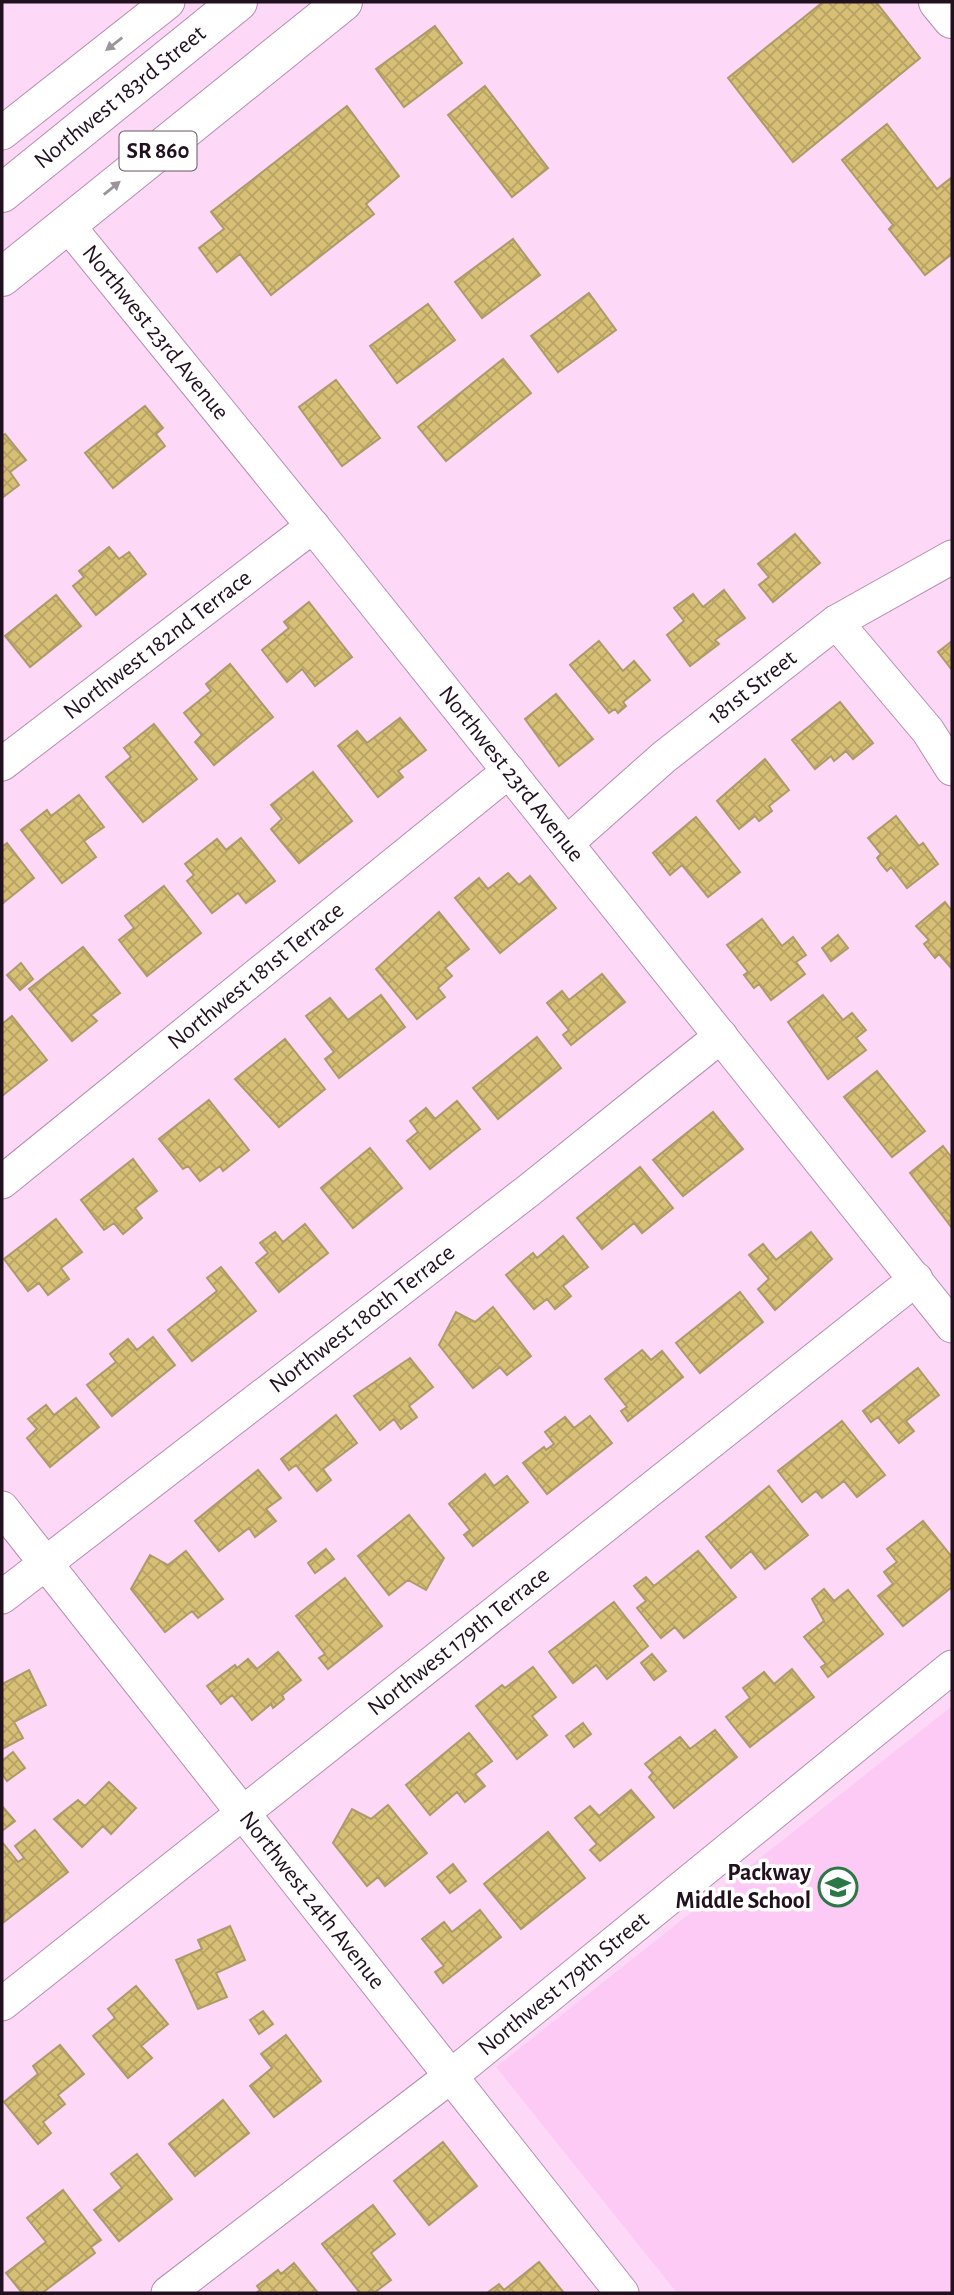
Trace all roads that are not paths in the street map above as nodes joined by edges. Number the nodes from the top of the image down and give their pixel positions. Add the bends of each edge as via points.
1 (167, 2) edge
2 (238, 2) edge
3 (343, 2) edge
4 (938, 2) edge
5 (952, 19) edge
6 (2, 133) edge
7 (2, 193) edge
8 (67, 224) junction
9 (2, 277) edge
10 (313, 526) junction
11 (952, 557) edge
12 (836, 622) junction
13 (2, 764) edge
14 (952, 769) edge
15 (509, 771) junction
16 (567, 843) junction
17 (721, 1036) junction
18 (2, 1182) edge
19 (916, 1279) junction
20 (952, 1326) edge
21 (2, 1508) edge
22 (45, 1563) junction
23 (2, 1597) edge
24 (952, 1667) edge
25 (242, 1812) junction
26 (2, 2004) edge
27 (451, 2076) junction
28 (168, 2293) edge
29 (622, 2293) edge

1 -> 6 street
2 - 7 main road, Northwest 183rd Street / SR 860
8 -> 3 main road, SR 860
4 - 5 main road
8 - 9 main road, SR 860
8 - 10 street, Northwest 23rd Avenue
10 - 13 street, Northwest 182nd Terrace
10 - 15 street, Northwest 23rd Avenue
11 - 12 street, 181st Street
12 - 14 street via 929,731
12 - 16 street, 181st Street via 664,757
15 - 16 street, Northwest 23rd Avenue
15 - 18 street, Northwest 181st Terrace
16 - 17 street, Northwest 23rd Avenue
17 - 19 street, Northwest 23rd Avenue
17 - 22 street, Northwest 180th Terrace via 528,1191
19 - 20 street, Northwest 23rd Avenue
19 - 25 street, Northwest 179th Terrace
21 - 22 street, Northwest 24th Avenue
22 - 23 street, Northwest 180th Terrace
22 - 25 street, Northwest 24th Avenue
24 - 27 street, Northwest 179th Street
25 - 26 street, Northwest 179th Terrace
25 - 27 street, Northwest 24th Avenue
27 - 28 street, Northwest 179th Street
27 - 29 street, Northwest 24th Avenue

